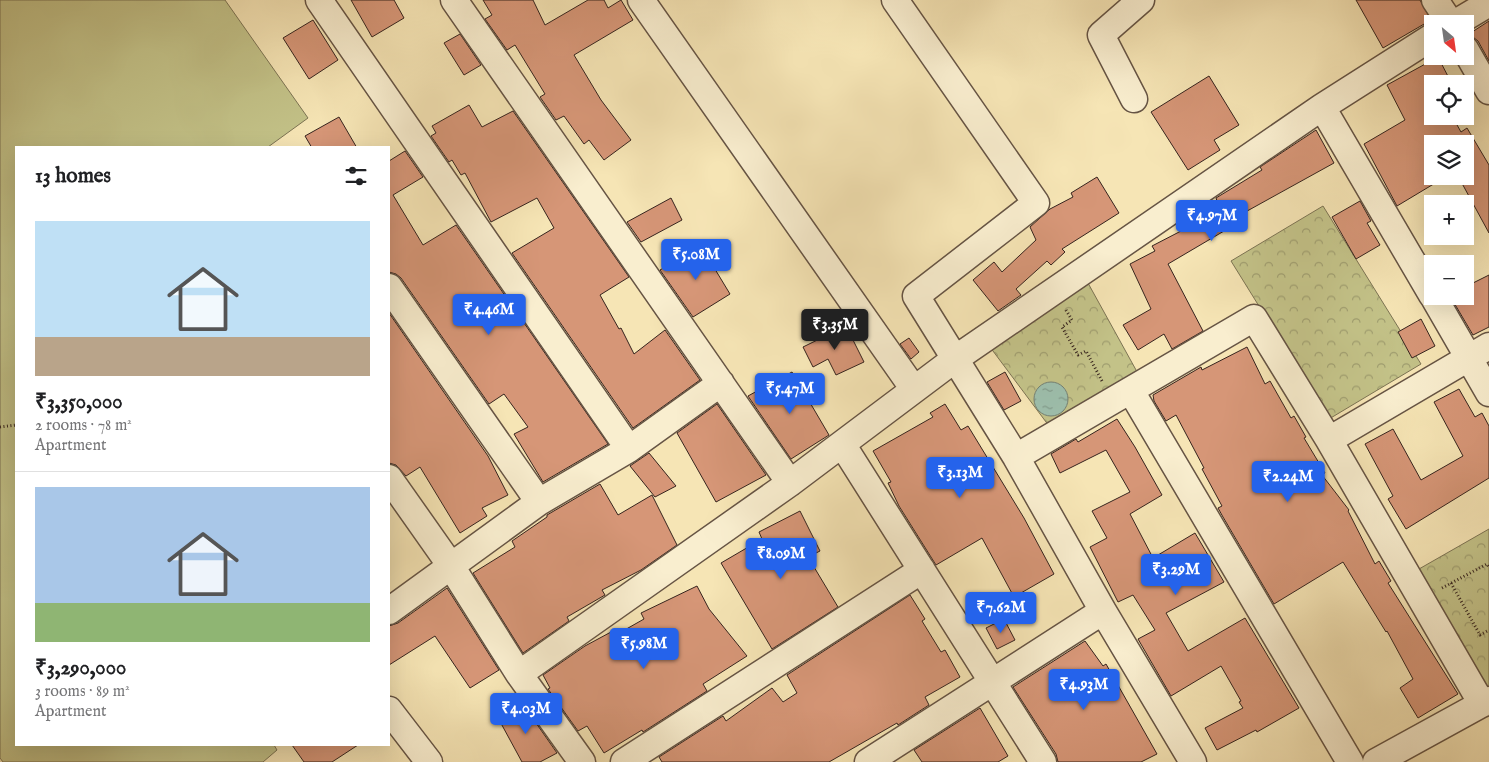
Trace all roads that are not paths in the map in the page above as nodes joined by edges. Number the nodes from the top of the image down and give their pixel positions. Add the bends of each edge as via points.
1 (319, 0) edge
2 (454, 0) edge
3 (641, 0) edge
4 (895, 0) edge
5 (1141, 0) edge
6 (1435, 0) edge
7 (1489, 3) edge
8 (1446, 15) edge
9 (1468, 15) edge
10 (1424, 42) edge
11 (1474, 65) edge
12 (1489, 91) edge
13 (1134, 99) dead end
14 (1322, 107) junction
15 (1424, 281) edge
16 (390, 288) edge
17 (1440, 305) edge
18 (1479, 352) edge
19 (955, 359) junction
20 (721, 383) junction
21 (913, 388) junction
22 (1489, 393) edge
23 (1123, 396) junction
24 (1329, 440) junction
25 (842, 444) junction
26 (629, 449) junction
27 (1016, 457) junction
28 (390, 479) edge
29 (790, 483) junction
30 (539, 502) junction
31 (451, 566) junction
32 (922, 570) junction
33 (390, 610) edge
34 (1103, 612) junction
35 (519, 674) junction
36 (993, 681) junction
37 (1486, 702) edge
38 (390, 711) edge
39 (430, 762) edge
40 (582, 762) edge
41 (624, 762) edge
42 (868, 762) edge
43 (1043, 762) edge
44 (1193, 762) edge
45 (1350, 762) edge
46 (1376, 762) edge

1 - 26 street
2 - 20 street
3 - 21 street
4 - 19 street via 1036,203 916,296
5 - 13 street via 1101,35
6 - 8 street
7 - 9 street
10 - 14 street
11 - 12 street
14 - 15 street
14 - 19 street
16 - 30 street
17 - 18 street
18 - 22 street
18 - 24 street
19 - 21 street
19 - 27 street
20 - 26 street
20 - 29 street
21 - 25 street
23 - 24 street via 1254,318
23 - 27 street
23 - 45 street
24 - 37 street
25 - 29 street
25 - 32 street
26 - 30 street
27 - 34 street
28 - 31 street
29 - 35 street
30 - 31 street
31 - 33 street
31 - 35 street
32 - 36 street
32 - 41 street
34 - 36 street
34 - 44 street
35 - 40 street
36 - 42 street
36 - 43 street
37 - 46 street
38 - 39 street

